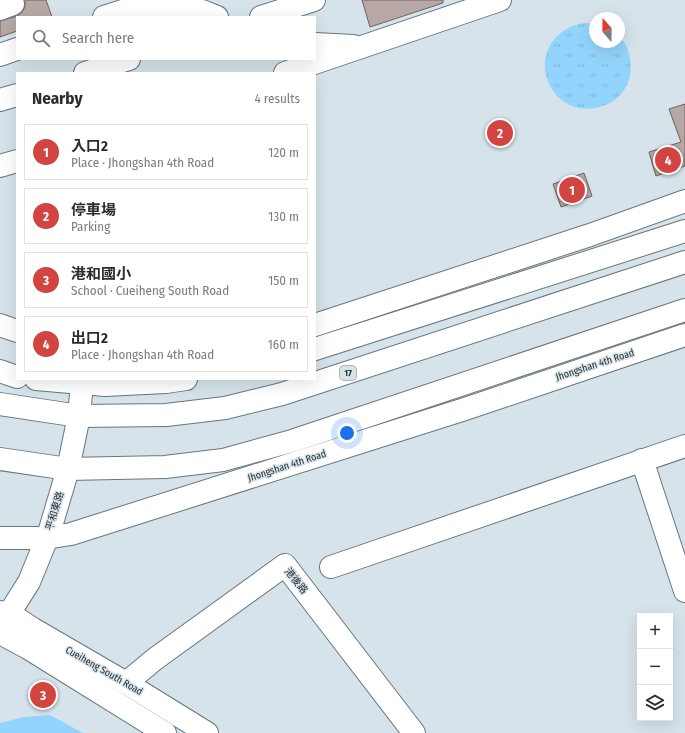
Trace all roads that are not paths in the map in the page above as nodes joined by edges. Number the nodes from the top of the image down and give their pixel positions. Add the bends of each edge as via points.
1 (12, 0) edge
2 (314, 0) edge
3 (500, 0) edge
4 (145, 4) edge
5 (0, 8) edge
6 (107, 16) edge
7 (214, 16) edge
8 (264, 16) edge
9 (316, 44) edge
10 (366, 47) junction
11 (16, 49) edge
12 (0, 55) edge
13 (126, 60) edge
14 (88, 72) edge
15 (288, 72) edge
16 (16, 94) edge
17 (0, 100) edge
18 (16, 161) edge
19 (0, 166) edge
20 (685, 201) edge
21 (685, 231) edge
22 (685, 262) edge
23 (685, 310) edge
24 (0, 325) edge
25 (316, 325) edge
26 (16, 331) edge
27 (685, 335) edge
28 (316, 349) edge
29 (0, 371) edge
30 (16, 377) edge
31 (48, 380) edge
32 (179, 380) edge
33 (82, 383) junction
34 (0, 404) edge
35 (79, 416) junction
36 (685, 446) edge
37 (0, 459) edge
38 (642, 460) junction
39 (68, 469) junction
40 (0, 538) edge
41 (46, 538) junction
42 (331, 566) dead end
43 (685, 591) edge
44 (3, 618) edge
45 (0, 633) edge
46 (126, 683) junction
47 (165, 733) edge
48 (207, 733) edge
49 (414, 733) edge

1 - 5 main road via 13,4
2 - 8 main road
3 - 10 main road
4 - 6 main road
4 - 7 main road via 202,11
9 - 10 main road
10 - 15 main road
11 - 12 main road
13 - 14 main road
16 - 17 main road
18 - 19 main road
20 - 25 main road via 590,235
21 - 28 main road
22 - 35 main road, 17 via 282,394 225,408 166,415
23 - 39 main road via 292,441 223,460 164,468
24 - 26 main road
27 - 41 main road, Jhongshan 4th Road via 465,409 164,505 71,534
29 - 30 main road
31 - 33 main road
32 - 33 main road via 105,385
33 - 35 main road, 平和東路
34 - 35 main road, 17
35 - 39 main road, 平和東路
36 - 38 main road
37 - 39 main road
38 - 42 main road
38 - 43 main road
39 - 41 main road, 平和東路
40 - 41 main road, Jhongshan 4th Road
41 - 44 main road, 平和東路 via 29,582
44 - 46 main road, Cueiheng South Road via 33,629
45 - 47 main road, Cueiheng South Road
46 - 48 main road, Cueiheng South Road
46 - 49 main road, 港後路 via 285,565

